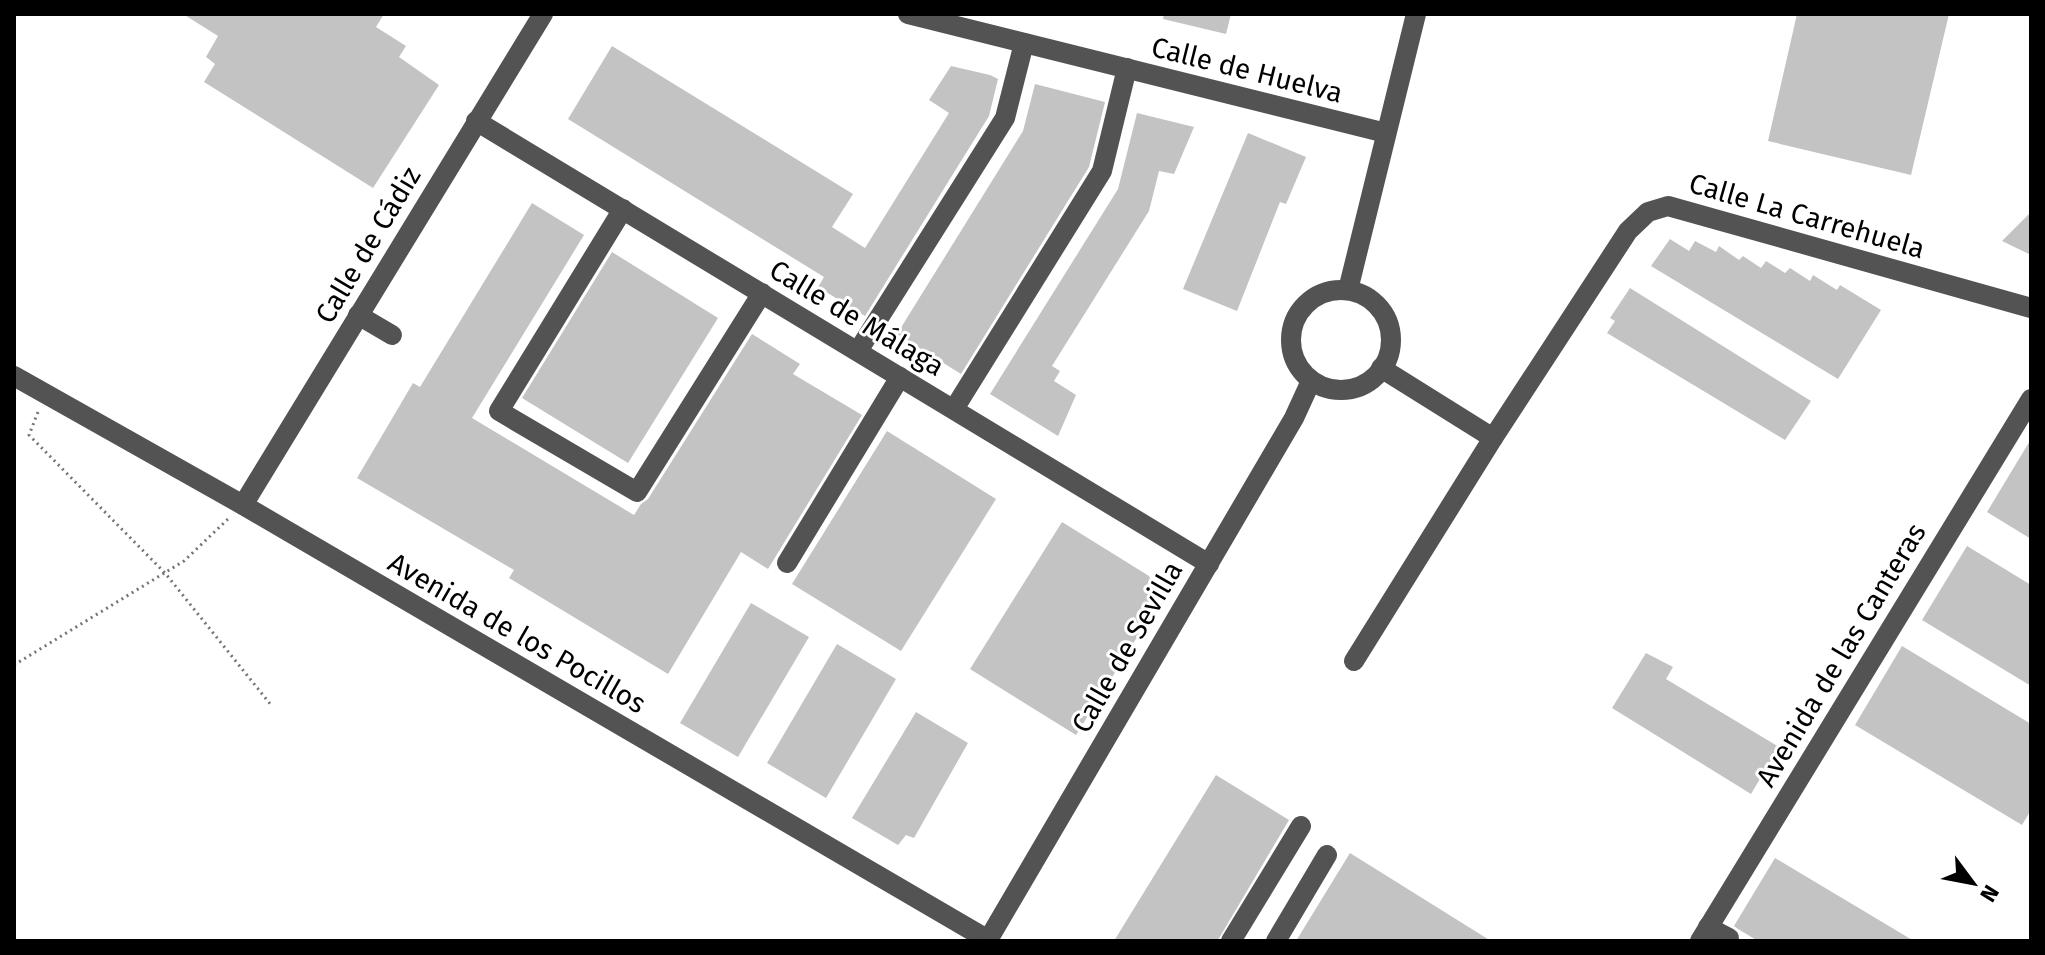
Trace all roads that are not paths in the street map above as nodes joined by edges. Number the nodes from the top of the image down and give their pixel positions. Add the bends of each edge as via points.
1 (543, 14) edge
2 (908, 14) edge
3 (1416, 14) edge
4 (1024, 43) junction
5 (1127, 68) junction
6 (476, 121) junction
7 (1386, 133) junction
8 (623, 209) junction
9 (1348, 290) junction
10 (762, 293) junction
11 (2031, 308) edge
12 (358, 315) junction
13 (392, 335) dead end
14 (858, 351) junction
15 (1381, 368) junction
16 (14, 376) edge
17 (900, 377) junction
18 (1311, 381) junction
19 (2031, 399) edge
20 (954, 409) junction
21 (1493, 438) junction
22 (243, 505) junction
23 (787, 563) dead end
24 (1209, 564) junction
25 (1354, 661) dead end
26 (1301, 826) dead end
27 (1327, 855) dead end
28 (1704, 934) edge
29 (1729, 938) dead end
30 (989, 940) edge
31 (1231, 941) edge
32 (1276, 941) edge

1 - 6 street, Calle de Cádiz
2 - 4 street, Calle de Huelva
3 - 7 street
4 - 5 street, Calle de Huelva
4 - 14 street via 1005,118
5 - 7 street, Calle de Huelva
5 - 20 street via 1102,171
6 - 8 street, Calle de Málaga
6 - 12 street, Calle de Cádiz
7 - 9 street
8 - 10 street, Calle de Málaga
8 - 10 street via 499,411 637,492
9 - 15 street via 1375,303 1384,315 1390,344
9 - 18 street via 1316,296 1294,321 1292,354
10 - 14 street, Calle de Málaga
11 - 21 street, Calle La Carrehuela via 1668,206 1648,212 1628,231
12 - 13 street
12 - 22 street, Calle de Cádiz
14 - 17 street, Calle de Málaga
15 - 18 street via 1355,388 1324,388
15 - 21 street
16 - 22 street, Avenida de los Pocillos
17 - 20 street, Calle de Málaga
17 - 23 street
18 - 24 street, Calle de Sevilla
19 - 28 street, Avenida de las Canteras
20 - 24 street, Calle de Málaga
21 - 25 street, Calle La Carrehuela
22 - 30 street, Avenida de los Pocillos
24 - 30 street, Calle de Sevilla
26 - 31 street
27 - 32 street
28 - 29 street

